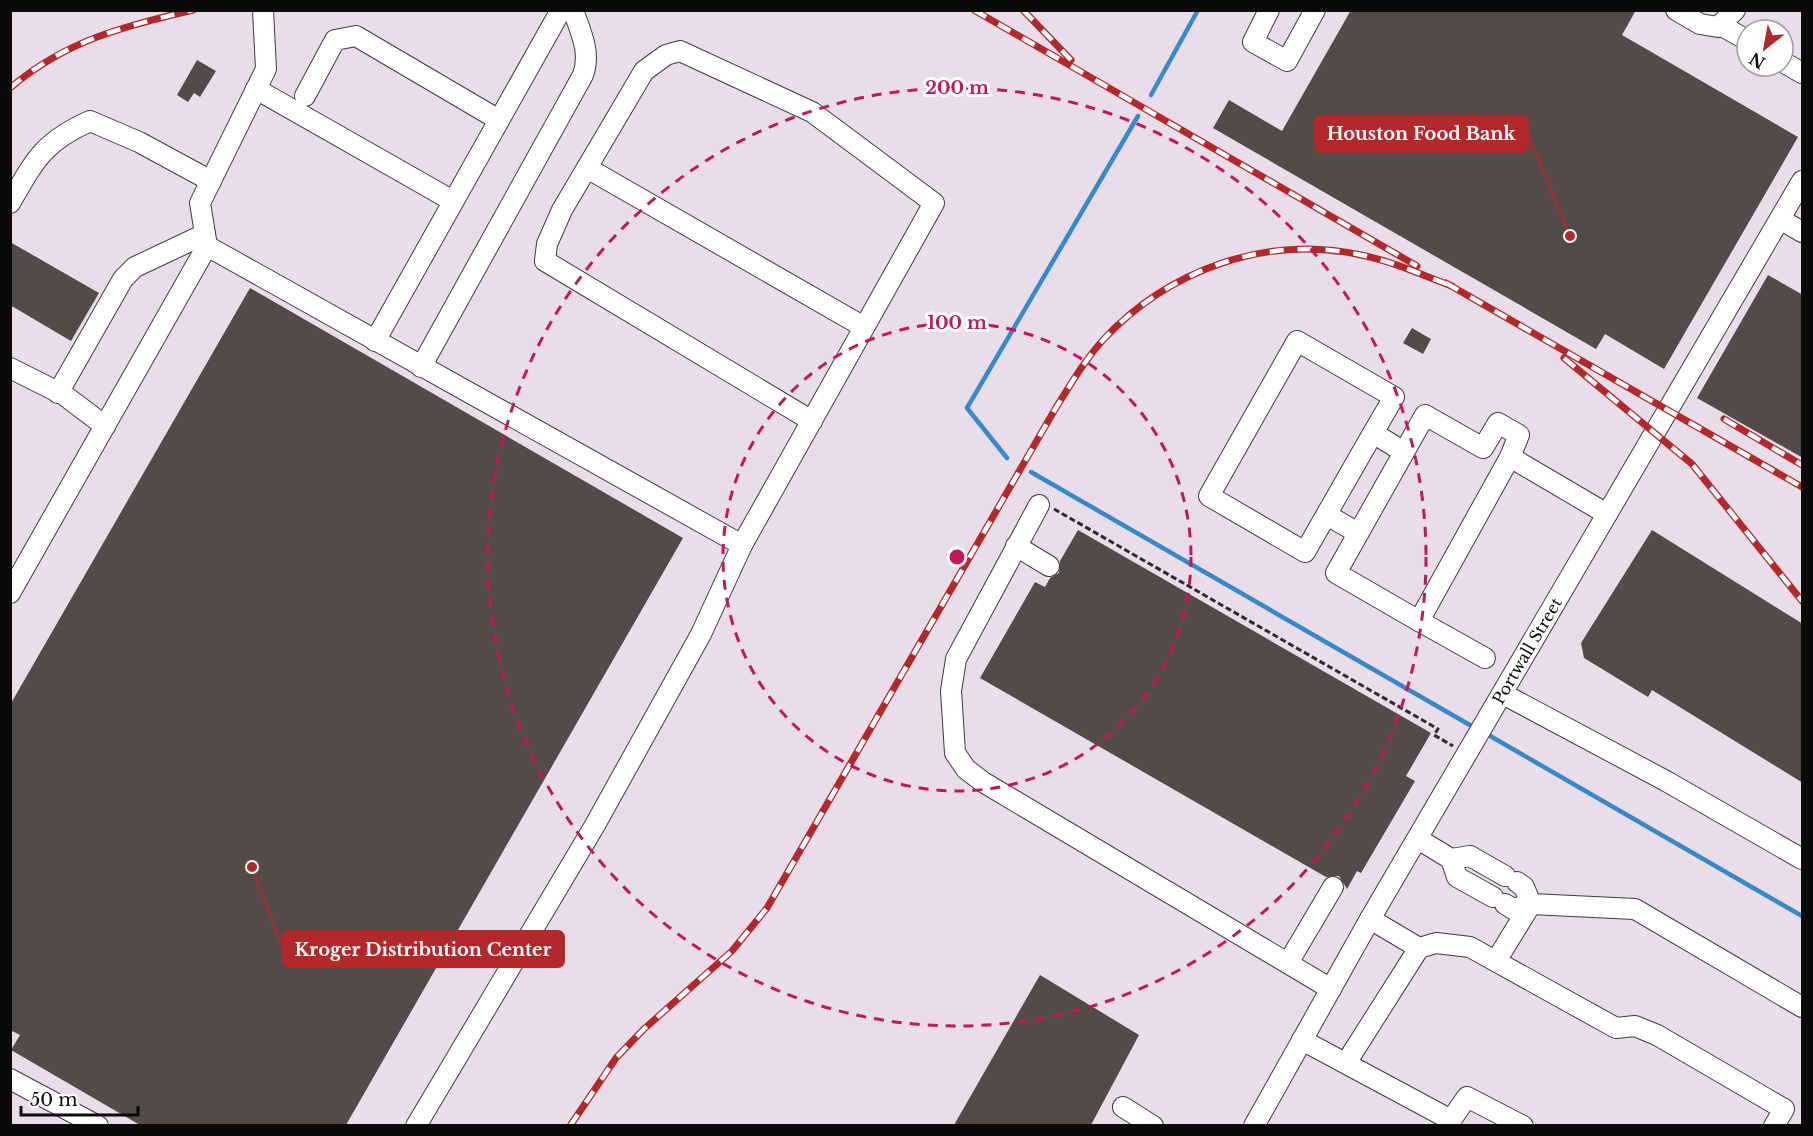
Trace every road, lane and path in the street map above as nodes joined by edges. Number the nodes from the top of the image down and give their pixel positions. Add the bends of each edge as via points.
1 (263, 10) edge
2 (561, 10) edge
3 (573, 10) edge
4 (1269, 10) edge
5 (1315, 10) edge
6 (1676, 10) edge
7 (1735, 10) edge
8 (1720, 25) junction
9 (1735, 33) edge
10 (256, 89) junction
11 (305, 96) dead end
12 (499, 120) junction
13 (587, 168) junction
14 (211, 181) junction
15 (1803, 181) edge
16 (453, 201) junction
17 (10, 203) edge
18 (1780, 219) junction
19 (1803, 232) edge
20 (206, 240) junction
21 (864, 327) junction
22 (375, 340) junction
23 (421, 367) junction
24 (10, 368) edge
25 (58, 393) junction
26 (812, 421) junction
27 (105, 426) junction
28 (1373, 434) junction
29 (1404, 452) junction
30 (1510, 457) junction
31 (1039, 505) joint
32 (1607, 514) junction
33 (1327, 515) junction
34 (1358, 533) junction
35 (742, 544) junction
36 (1016, 546) junction
37 (1049, 566) dead end
38 (10, 593) edge
39 (1419, 621) junction
40 (1485, 658) dead end
41 (1503, 694) junction
42 (1471, 748) junction
43 (1418, 839) junction
44 (1451, 859) junction
45 (1803, 859) edge
46 (1333, 887) dead end
47 (1530, 904) junction
48 (1370, 920) junction
49 (1419, 948) junction
50 (1496, 961) junction
51 (1288, 963) junction
52 (1331, 989) junction
53 (1803, 1007) edge
54 (1302, 1040) junction
55 (1346, 1063) junction
56 (10, 1078) edge
57 (1123, 1107) dead end
58 (98, 1125) edge
59 (417, 1125) edge
60 (1153, 1125) edge
61 (1254, 1125) edge
62 (1523, 1125) edge
63 (1774, 1125) edge

1 - 10 street via 266,69
2 - 12 street
3 - 23 street via 586,47 583,75
4 - 5 street via 1253,42 1287,61
6 - 8 street via 1700,24
7 - 8 street
8 - 9 street
10 - 14 street
10 - 16 street
11 - 12 street via 335,40 356,36
12 - 16 street
13 - 21 street
13 - 21 street via 644,71 666,55 680,51 812,112 934,203
13 - 26 street via 550,236 545,261
14 - 17 street via 90,121 56,138 37,157
14 - 20 street via 200,203
15 - 18 street, Portwall Street
16 - 22 street
18 - 19 street
18 - 32 street, Portwall Street
20 - 22 street
20 - 25 street via 135,267 123,279
20 - 27 street
21 - 26 street
22 - 23 street
23 - 35 street
24 - 25 street
25 - 27 street
26 - 35 street
27 - 38 street
28 - 29 street
28 - 33 street
28 - 33 street via 1394,397 1297,341 1209,496 1305,552
29 - 30 street via 1425,415 1483,448 1498,423 1519,435
29 - 34 street
30 - 32 street
30 - 39 street
31 - 36 street
31 - 42 path via 1049,510 1051,507 1438,729 1434,735
32 - 41 street, Portwall Street
33 - 34 street
34 - 39 street via 1336,573
35 - 59 street via 701,634 601,814
36 - 37 street
36 - 51 street via 956,659 951,691 955,753 982,782
39 - 40 street
41 - 42 street, Portwall Street
41 - 45 street
42 - 43 street, Portwall Street
43 - 44 street
43 - 48 street, Portwall Street
44 - 47 street via 1470,856 1511,879 1524,887
44 - 47 street via 1457,877 1513,909
46 - 51 street
47 - 50 street
47 - 53 street via 1635,909
48 - 49 street
48 - 52 street, Portwall Street
49 - 50 street via 1436,943 1470,947
49 - 55 street
50 - 63 street via 1616,1028 1635,1026 1657,1035 1784,1109
51 - 52 street
52 - 54 street, Portwall Street
54 - 55 street
54 - 61 street, Portwall Street
55 - 62 street via 1451,1120 1467,1097
56 - 58 street
57 - 60 street

